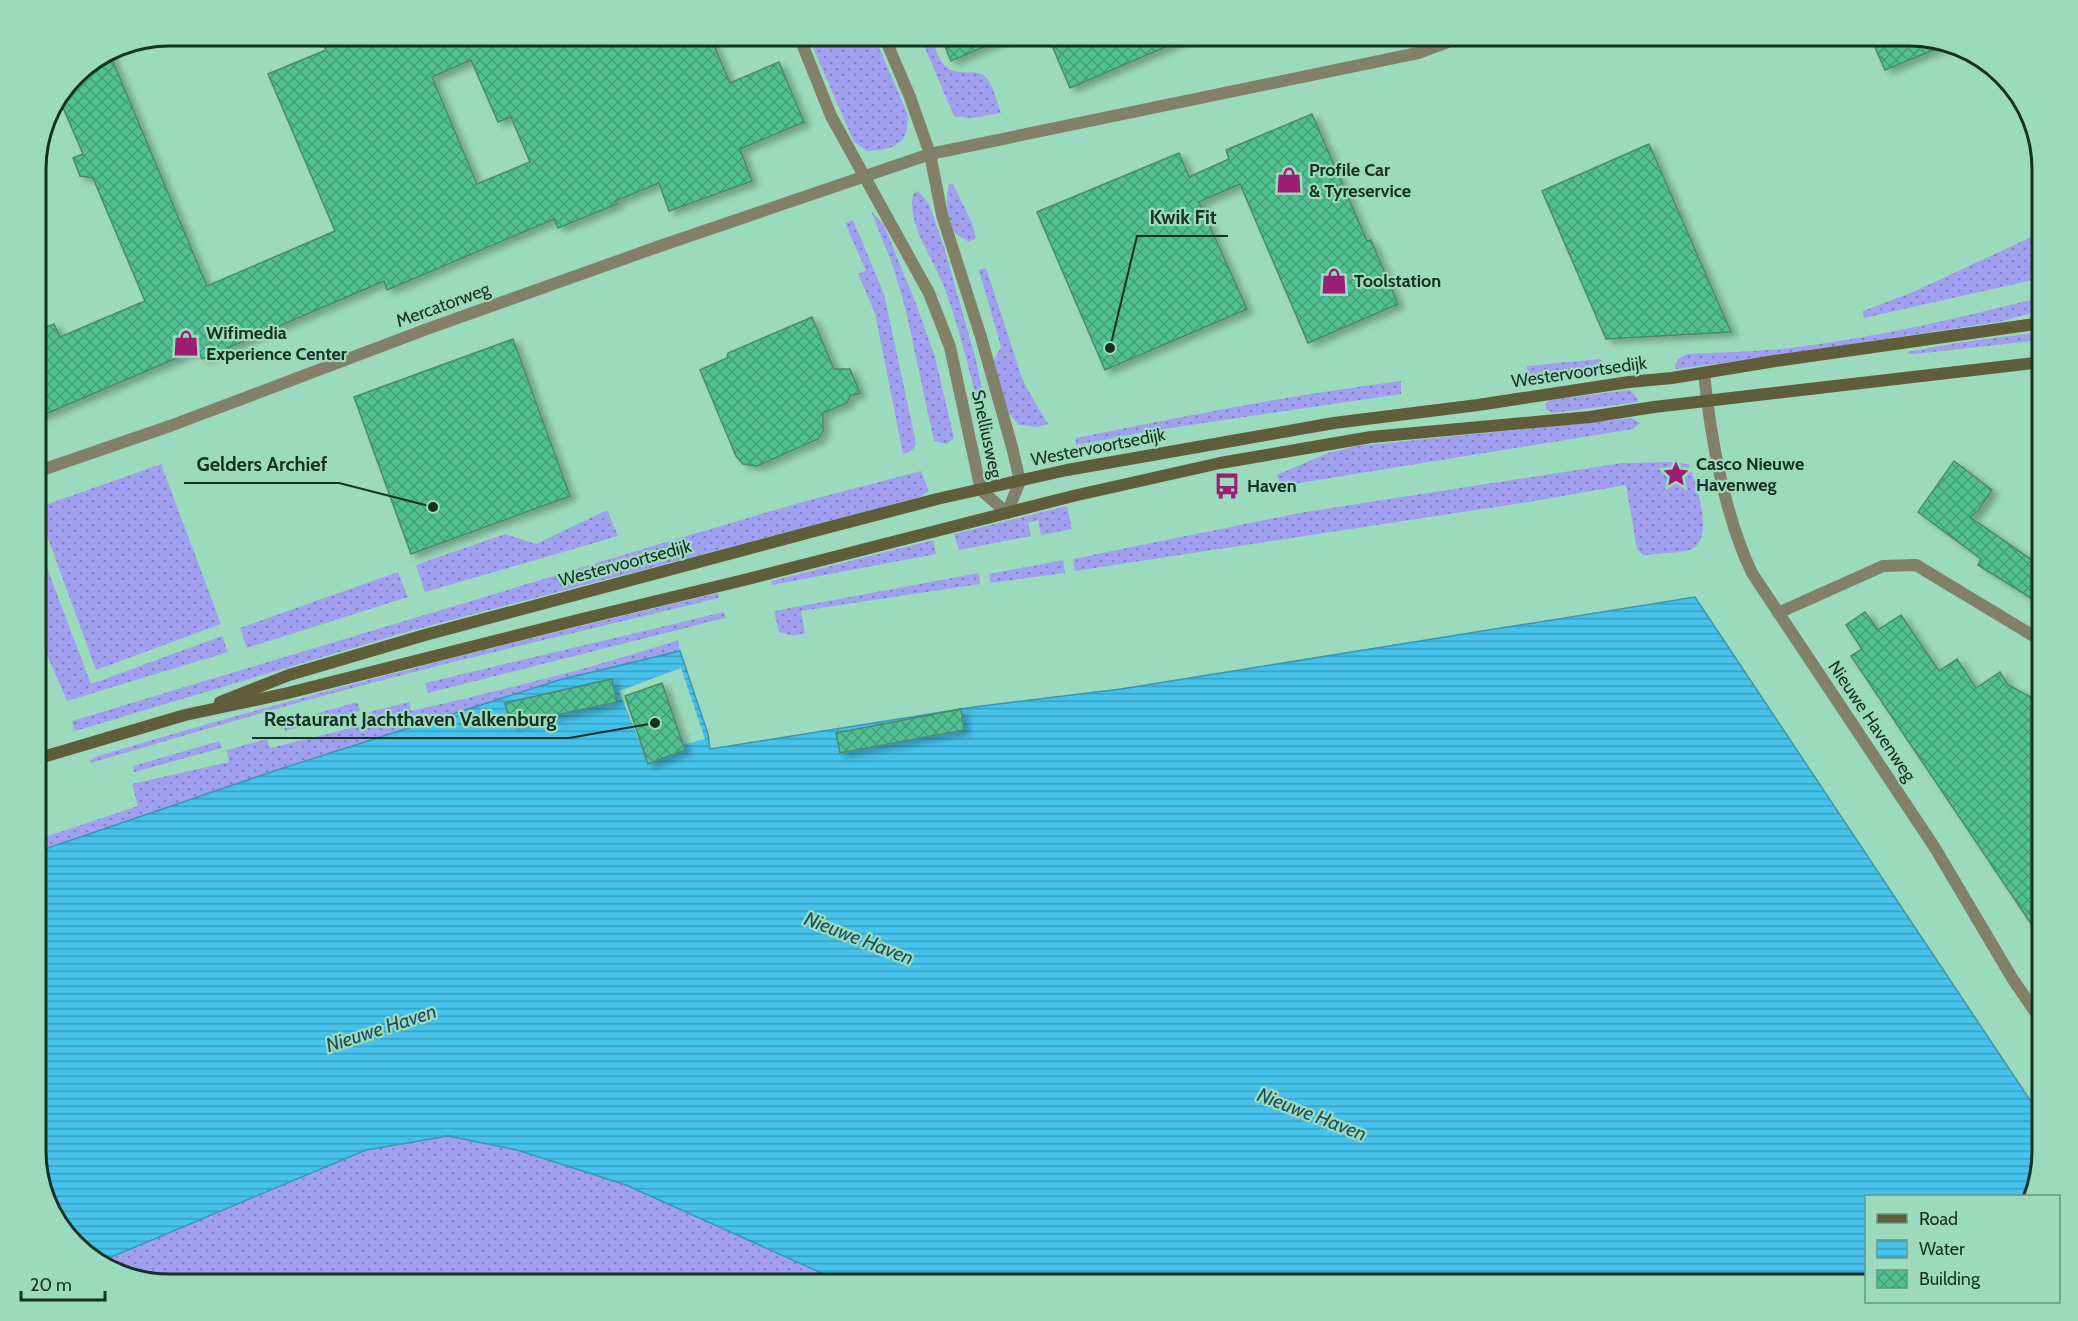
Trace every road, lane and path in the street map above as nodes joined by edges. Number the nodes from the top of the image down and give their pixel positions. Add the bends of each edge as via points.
1 (1436, 46) edge
2 (803, 47) edge
3 (889, 47) edge
4 (930, 153) junction
5 (864, 177) junction
6 (2032, 324) edge
7 (2032, 363) edge
8 (1704, 373) junction
9 (1707, 400) junction
10 (47, 468) edge
11 (1020, 481) junction
12 (981, 490) junction
13 (1007, 513) junction
14 (1778, 613) junction
15 (2032, 635) edge
16 (185, 715) junction
17 (47, 756) edge
18 (2032, 1007) edge

1 - 4 street
2 - 5 street, Snelliusweg via 831,116
3 - 4 street, Snelliusweg
4 - 5 street
4 - 11 street, Snelliusweg via 942,214
5 - 10 street, Mercatorweg via 427,329
5 - 12 street, Snelliusweg via 929,293 950,347
6 - 8 main road, Westervoortsedijk
7 - 9 main road, Westervoortsedijk
8 - 9 street, Nieuwe Havenweg
8 - 11 main road, Westervoortsedijk via 1334,423
9 - 13 main road, Westervoortsedijk via 1590,417 1371,437 1220,463
9 - 14 street, Nieuwe Havenweg via 1732,523 1752,573
11 - 12 main road, Westervoortsedijk
11 - 13 street, Snelliusweg
12 - 13 street, Snelliusweg
12 - 16 main road, Westervoortsedijk via 426,635 289,675
13 - 16 main road, Westervoortsedijk via 288,693
14 - 15 street via 1883,566 1916,565
14 - 18 street, Nieuwe Havenweg via 1935,848
16 - 17 main road, Westervoortsedijk

